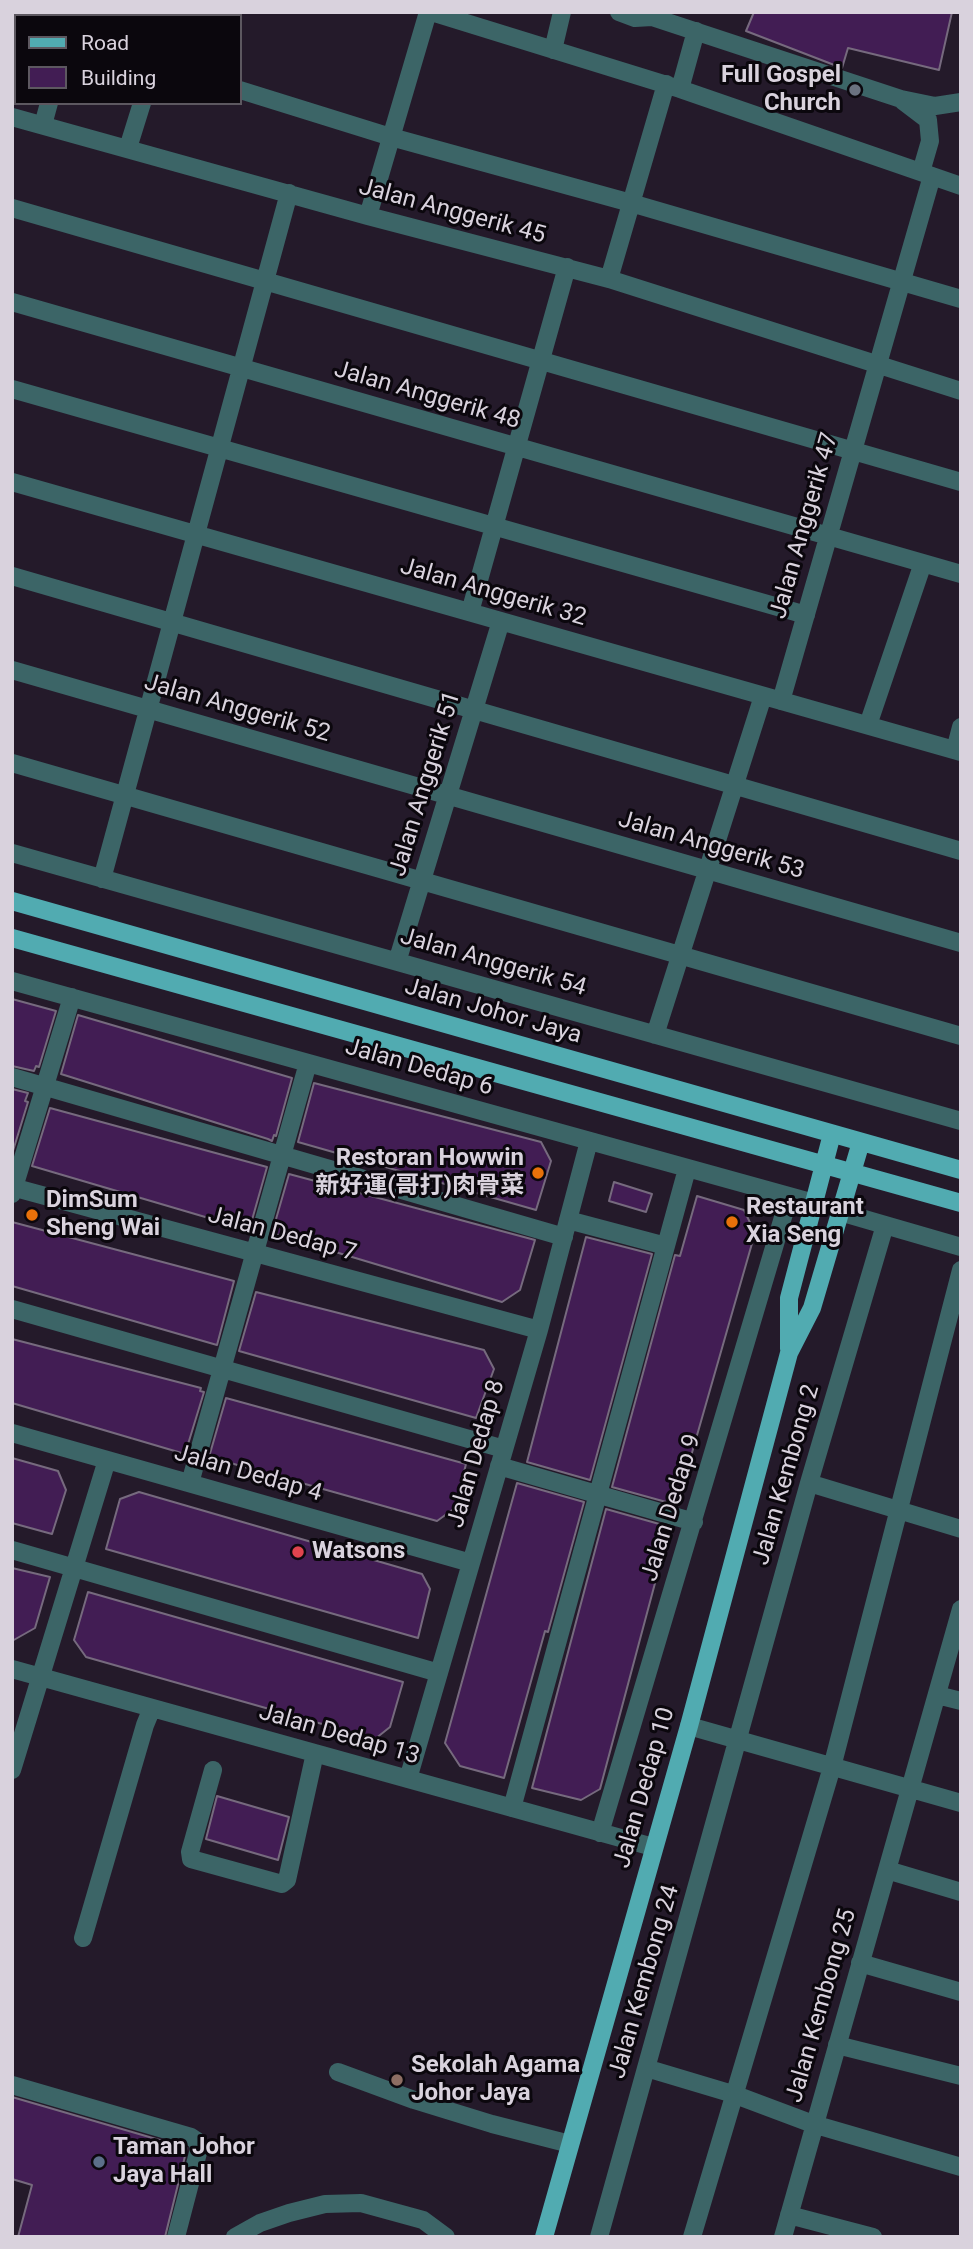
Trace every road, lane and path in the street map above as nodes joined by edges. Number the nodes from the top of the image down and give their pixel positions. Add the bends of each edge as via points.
1 (429, 12) edge
2 (562, 12) edge
3 (619, 12) edge
4 (649, 15) edge
5 (696, 31) junction
6 (553, 50) junction
7 (673, 86) junction
8 (242, 91) edge
9 (901, 99) junction
10 (961, 102) edge
11 (49, 105) edge
12 (141, 105) edge
13 (12, 117) edge
14 (43, 125) junction
15 (391, 137) junction
16 (128, 148) junction
17 (927, 174) junction
18 (960, 184) edge
19 (289, 193) junction
20 (631, 203) junction
21 (12, 208) edge
22 (368, 216) junction
23 (567, 267) junction
24 (609, 279) junction
25 (265, 281) junction
26 (901, 281) junction
27 (961, 299) edge
28 (12, 302) edge
29 (541, 361) junction
30 (877, 365) junction
31 (241, 368) junction
32 (12, 389) edge
33 (961, 391) edge
34 (516, 447) junction
35 (219, 448) junction
36 (852, 451) junction
37 (12, 482) edge
38 (961, 482) edge
39 (494, 526) junction
40 (196, 534) junction
41 (828, 536) junction
42 (923, 563) junction
43 (961, 574) edge
44 (12, 576) edge
45 (470, 612) junction
46 (806, 615) junction
47 (501, 621) junction
48 (172, 622) junction
49 (12, 670) edge
50 (763, 695) junction
51 (781, 701) junction
52 (148, 709) junction
53 (474, 710) junction
54 (867, 725) junction
55 (961, 727) edge
56 (958, 751) edge
57 (12, 763) edge
58 (734, 785) junction
59 (125, 795) junction
60 (448, 795) junction
61 (961, 851) edge
62 (12, 853) edge
63 (708, 870) junction
64 (102, 878) junction
65 (422, 881) junction
66 (12, 901) edge
67 (12, 938) edge
68 (961, 943) edge
69 (681, 955) junction
70 (397, 962) junction
71 (12, 981) edge
72 (72, 998) junction
73 (655, 1035) junction
74 (961, 1036) edge
75 (308, 1063) junction
76 (12, 1077) edge
77 (45, 1087) junction
78 (960, 1116) edge
79 (832, 1134) junction
80 (589, 1141) junction
81 (861, 1142) junction
82 (282, 1155) junction
83 (824, 1164) junction
84 (687, 1168) junction
85 (961, 1170) edge
86 (852, 1172) junction
87 (13, 1190) edge
88 (789, 1197) junction
89 (814, 1203) junction
90 (961, 1203) edge
91 (840, 1212) junction
92 (885, 1225) junction
93 (566, 1228) junction
94 (666, 1246) junction
95 (961, 1247) edge
96 (255, 1253) junction
97 (961, 1270) edge
98 (12, 1309) edge
99 (539, 1330) junction
100 (789, 1353) junction
101 (222, 1369) junction
102 (12, 1433) edge
103 (502, 1458) junction
104 (107, 1460) junction
105 (190, 1483) junction
106 (809, 1483) junction
107 (598, 1494) junction
108 (898, 1510) junction
109 (694, 1522) junction
110 (961, 1530) edge
111 (12, 1550) edge
112 (471, 1563) junction
113 (73, 1568) junction
114 (960, 1615) edge
115 (12, 1669) edge
116 (439, 1673) junction
117 (39, 1676) junction
118 (937, 1695) junction
119 (961, 1701) edge
120 (152, 1708) junction
121 (689, 1726) junction
122 (739, 1740) junction
123 (315, 1754) junction
124 (832, 1767) junction
125 (12, 1770) edge
126 (214, 1770) dead end
127 (408, 1779) junction
128 (910, 1789) junction
129 (961, 1803) edge
130 (512, 1808) junction
131 (600, 1833) junction
132 (653, 1847) junction
133 (887, 1870) junction
134 (961, 1892) edge
135 (83, 1938) dead end
136 (860, 1963) junction
137 (961, 1992) edge
138 (837, 2045) junction
139 (646, 2068) junction
140 (338, 2072) dead end
141 (961, 2076) edge
142 (12, 2085) edge
143 (733, 2094) junction
144 (813, 2124) junction
145 (570, 2144) junction
146 (961, 2167) edge
147 (789, 2215) junction
148 (176, 2237) edge
149 (235, 2237) edge
150 (446, 2237) edge
151 (544, 2237) edge
152 (599, 2237) edge
153 (692, 2237) edge
154 (783, 2237) edge
155 (873, 2237) edge

1 - 6 street
1 - 15 street
2 - 6 street
3 - 4 street via 635,18
4 - 5 street
5 - 7 street
5 - 9 street
6 - 7 street
7 - 17 street
7 - 20 street
8 - 15 street
9 - 10 street via 935,106
9 - 17 street, Jalan Anggerik 47 via 928,120
11 - 14 street
12 - 16 street
13 - 14 street, Jalan Anggerik 45
14 - 16 street, Jalan Anggerik 45
15 - 20 street
15 - 22 street
16 - 19 street, Jalan Anggerik 45
17 - 18 street
17 - 26 street, Jalan Anggerik 47
19 - 22 street, Jalan Anggerik 45
19 - 25 street
20 - 24 street
20 - 26 street
21 - 25 street
22 - 23 street, Jalan Anggerik 45
23 - 24 street, Jalan Anggerik 45
23 - 29 street
24 - 30 street, Jalan Anggerik 45
25 - 29 street
25 - 31 street
26 - 27 street
26 - 30 street, Jalan Anggerik 47
28 - 31 street, Jalan Anggerik 48
29 - 34 street
29 - 36 street
30 - 33 street, Jalan Anggerik 45
30 - 36 street, Jalan Anggerik 47
31 - 34 street, Jalan Anggerik 48
31 - 35 street
32 - 35 street
34 - 39 street
34 - 41 street, Jalan Anggerik 48
35 - 39 street
35 - 40 street
36 - 38 street
36 - 41 street, Jalan Anggerik 47
37 - 40 street, Jalan Anggerik 32
39 - 45 street
39 - 46 street
40 - 45 street, Jalan Anggerik 32
40 - 48 street
41 - 42 street, Jalan Anggerik 48
41 - 46 street, Jalan Anggerik 47
42 - 43 street, Jalan Anggerik 48
42 - 54 street
44 - 48 street
45 - 47 street, Jalan Anggerik 32
46 - 51 street, Jalan Anggerik 47
47 - 50 street, Jalan Anggerik 32
47 - 53 street, Jalan Anggerik 51
48 - 52 street
48 - 53 street
49 - 52 street, Jalan Anggerik 52
50 - 51 street, Jalan Anggerik 32
50 - 58 street
51 - 54 street, Jalan Anggerik 32
52 - 59 street
52 - 60 street, Jalan Anggerik 52
53 - 58 street
53 - 60 street, Jalan Anggerik 51
54 - 56 street, Jalan Anggerik 32
55 - 56 street
57 - 59 street
58 - 61 street
58 - 63 street
59 - 64 street
59 - 65 street
60 - 63 street, Jalan Anggerik 53
60 - 65 street, Jalan Anggerik 51
62 - 64 street, Jalan Anggerik 54
63 - 68 street, Jalan Anggerik 53
63 - 69 street
64 - 70 street, Jalan Anggerik 54
65 - 69 street
65 - 70 street, Jalan Anggerik 51
66 - 79 main road, Jalan Johor Jaya
67 - 83 main road
69 - 73 street
69 - 74 street
70 - 73 street, Jalan Anggerik 54
71 - 72 street, Jalan Dedap 6
72 - 75 street, Jalan Dedap 6
72 - 77 street
73 - 78 street, Jalan Anggerik 54
75 - 80 street, Jalan Dedap 6
75 - 82 street
76 - 77 street
77 - 82 street
77 - 87 street
79 - 81 main road, Jalan Johor Jaya
79 - 83 main road, Jalan Dedap 10
80 - 84 street, Jalan Dedap 6
80 - 93 street, Jalan Dedap 8
81 - 85 main road, Jalan Johor Jaya
81 - 86 main road, Jalan Dedap 10
82 - 93 street
82 - 96 street
83 - 86 main road
83 - 89 main road, Jalan Dedap 10
84 - 88 street, Jalan Dedap 6
84 - 94 street
86 - 90 main road
86 - 91 main road, Jalan Dedap 10
87 - 96 street, Jalan Dedap 7
88 - 89 street, Jalan Dedap 6
88 - 109 street, Jalan Dedap 9
89 - 100 main road, Jalan Dedap 10 via 789,1298
91 - 92 street
91 - 100 main road, Jalan Dedap 10 via 813,1308
92 - 95 street
92 - 106 street, Jalan Kembong 2
93 - 94 street
93 - 99 street, Jalan Dedap 8
94 - 107 street
96 - 99 street, Jalan Dedap 7
96 - 101 street
97 - 108 street
98 - 101 street
99 - 103 street, Jalan Dedap 8
100 - 121 main road, Jalan Dedap 10
101 - 103 street
101 - 105 street
102 - 104 street, Jalan Dedap 4
103 - 107 street
103 - 112 street, Jalan Dedap 8
104 - 105 street, Jalan Dedap 4
104 - 113 street
105 - 112 street, Jalan Dedap 4
106 - 108 street
106 - 122 street, Jalan Kembong 2
107 - 109 street
107 - 130 street
108 - 110 street
108 - 124 street
109 - 131 street, Jalan Dedap 9
111 - 113 street
112 - 116 street, Jalan Dedap 8
113 - 116 street
113 - 117 street
114 - 118 street, Jalan Kembong 25
115 - 117 street, Jalan Dedap 13
116 - 127 street, Jalan Dedap 8
117 - 120 street, Jalan Dedap 13
117 - 125 street
118 - 119 street
118 - 128 street, Jalan Kembong 25
120 - 123 street, Jalan Dedap 13
120 - 135 street
121 - 122 street
121 - 132 main road, Jalan Dedap 10
122 - 124 street
122 - 139 street, Jalan Kembong 24
123 - 126 street via 287,1880 282,1884 191,1859
123 - 127 street, Jalan Dedap 13
124 - 128 street
124 - 143 street
127 - 130 street, Jalan Dedap 13
128 - 129 street
128 - 133 street, Jalan Kembong 25
130 - 131 street, Jalan Dedap 13
131 - 132 street, Jalan Dedap 13
132 - 145 main road, Jalan Dedap 10
133 - 134 street
133 - 136 street, Jalan Kembong 25
136 - 137 street
136 - 138 street, Jalan Kembong 25
138 - 141 street
138 - 144 street, Jalan Kembong 25
139 - 143 street
139 - 152 street, Jalan Kembong 24
140 - 145 street via 414,2100
142 - 148 street via 197,2141 199,2149
143 - 144 street
143 - 153 street
144 - 146 street
144 - 147 street, Jalan Kembong 25
145 - 151 main road, Jalan Dedap 10
147 - 154 street, Jalan Kembong 25
147 - 155 street
149 - 150 street via 260,2222 289,2213 325,2204 361,2203 423,2220

